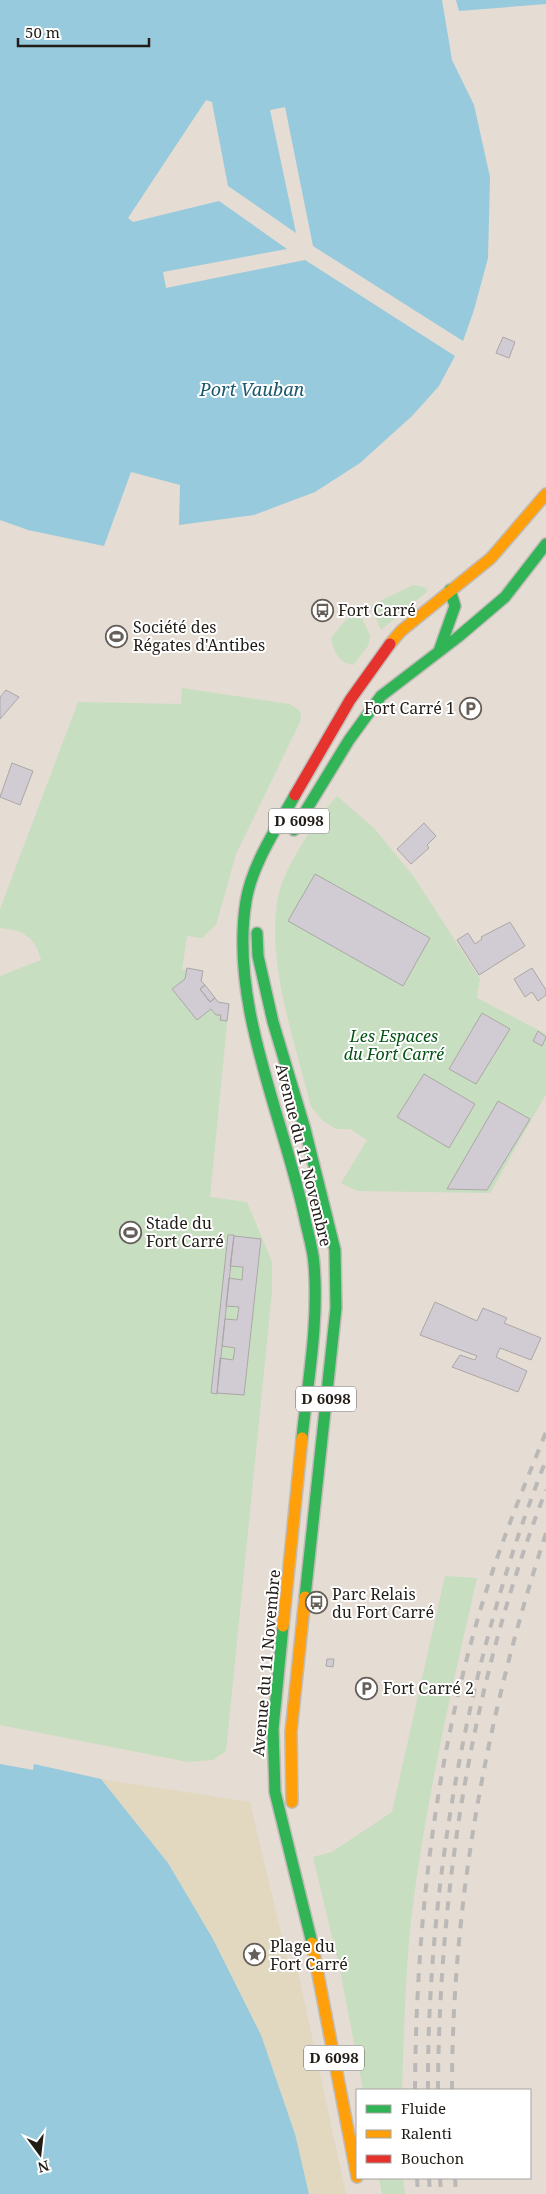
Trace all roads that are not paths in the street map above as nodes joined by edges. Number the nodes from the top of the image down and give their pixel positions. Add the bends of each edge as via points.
1 (546, 494) edge
2 (546, 544) edge
3 (450, 590) junction
4 (440, 651) junction
5 (423, 663) junction
6 (359, 685) junction
7 (289, 838) dead end
8 (258, 920) dead end
9 (272, 1095) junction
10 (318, 1178) junction
11 (294, 1534) junction
12 (303, 1621) junction
13 (311, 1940) junction
14 (356, 2170) edge

1 - 3 main road, Avenue du 11 Novembre / D 6098 via 491,558
2 - 4 main road, D 6098 via 505,597
3 - 4 main road via 455,606
3 - 6 main road, Avenue du 11 Novembre / D 6098 via 401,631
4 - 5 main road, D 6098
5 - 6 main road via 383,680
5 - 7 main road, D 6098 via 376,702
6 - 9 main road, Avenue du 11 Novembre / D 6098 via 256,868 246,900 242,946 245,985
8 - 10 main road, Avenue du 11 Novembre / D 6098 via 258,956 271,1013
9 - 10 main road via 285,1112 299,1162 306,1175
9 - 11 main road, Avenue du 11 Novembre / D 6098 via 301,1200 314,1263 315,1312
10 - 12 main road, Avenue du 11 Novembre / D 6098 via 335,1250 336,1308
11 - 12 main road via 296,1565 290,1612 296,1620
11 - 13 main road, Avenue du 11 Novembre / D 6098 via 273,1729 275,1792
12 - 13 main road, Avenue du 11 Novembre / D 6098 via 291,1732 290,1791
13 - 14 main road, D 6098

